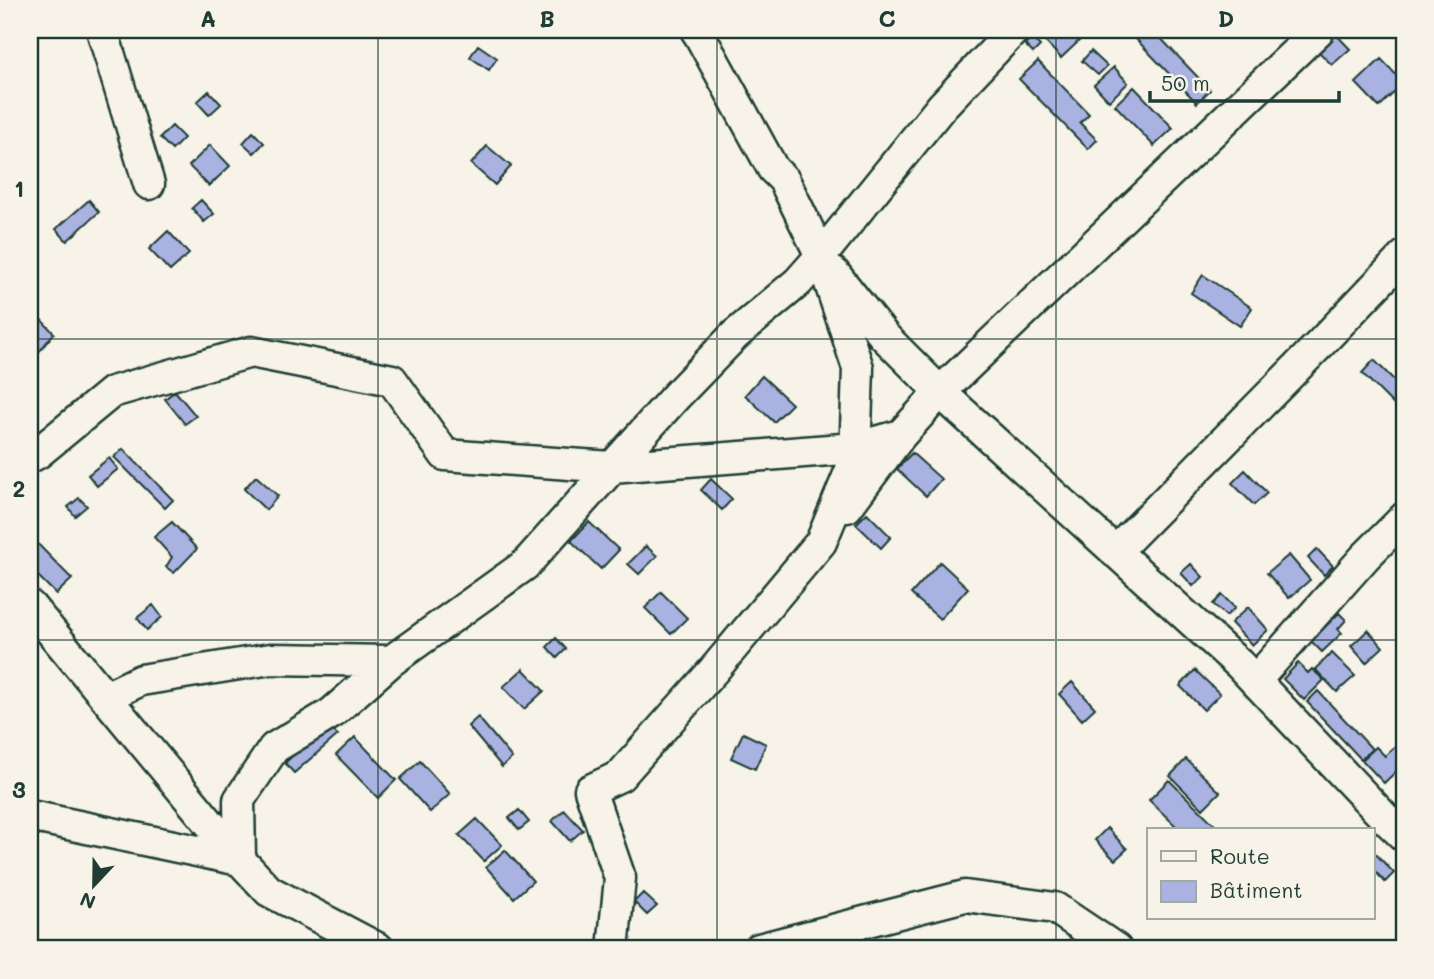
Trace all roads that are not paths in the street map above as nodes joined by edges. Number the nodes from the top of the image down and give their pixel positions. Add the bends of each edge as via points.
1 (102, 30) edge
2 (696, 30) edge
3 (1014, 30) edge
4 (1319, 30) edge
5 (149, 184) dead end
6 (821, 256) junction
7 (1404, 256) edge
8 (940, 391) junction
9 (901, 435) junction
10 (855, 448) junction
11 (30, 457) edge
12 (611, 467) junction
13 (1404, 518) edge
14 (821, 542) junction
15 (1115, 552) junction
16 (30, 606) edge
17 (391, 662) junction
18 (1255, 681) junction
19 (106, 697) junction
20 (30, 816) edge
21 (1404, 836) edge
22 (240, 860) junction
23 (379, 949) edge
24 (613, 949) edge
25 (759, 949) edge
26 (1116, 949) edge

1 - 5 street
2 - 6 street via 773,169 784,180
3 - 6 street via 942,106
4 - 8 street
6 - 8 street via 884,336
6 - 10 street via 858,368
6 - 12 street via 798,282 735,335
7 - 15 street
8 - 9 street
8 - 15 street
9 - 10 street
9 - 14 street
10 - 12 street
10 - 14 street via 855,460
11 - 12 street via 112,392 251,352 392,380 445,454
12 - 17 street via 525,565
13 - 18 street
14 - 24 street via 620,776 590,790 620,878
15 - 18 street
16 - 19 street
17 - 19 street via 271,659 141,680
17 - 22 street via 332,713 274,748 239,800
18 - 21 street
19 - 22 street
20 - 22 street
22 - 23 street via 269,891
25 - 26 street via 965,896 1055,908

